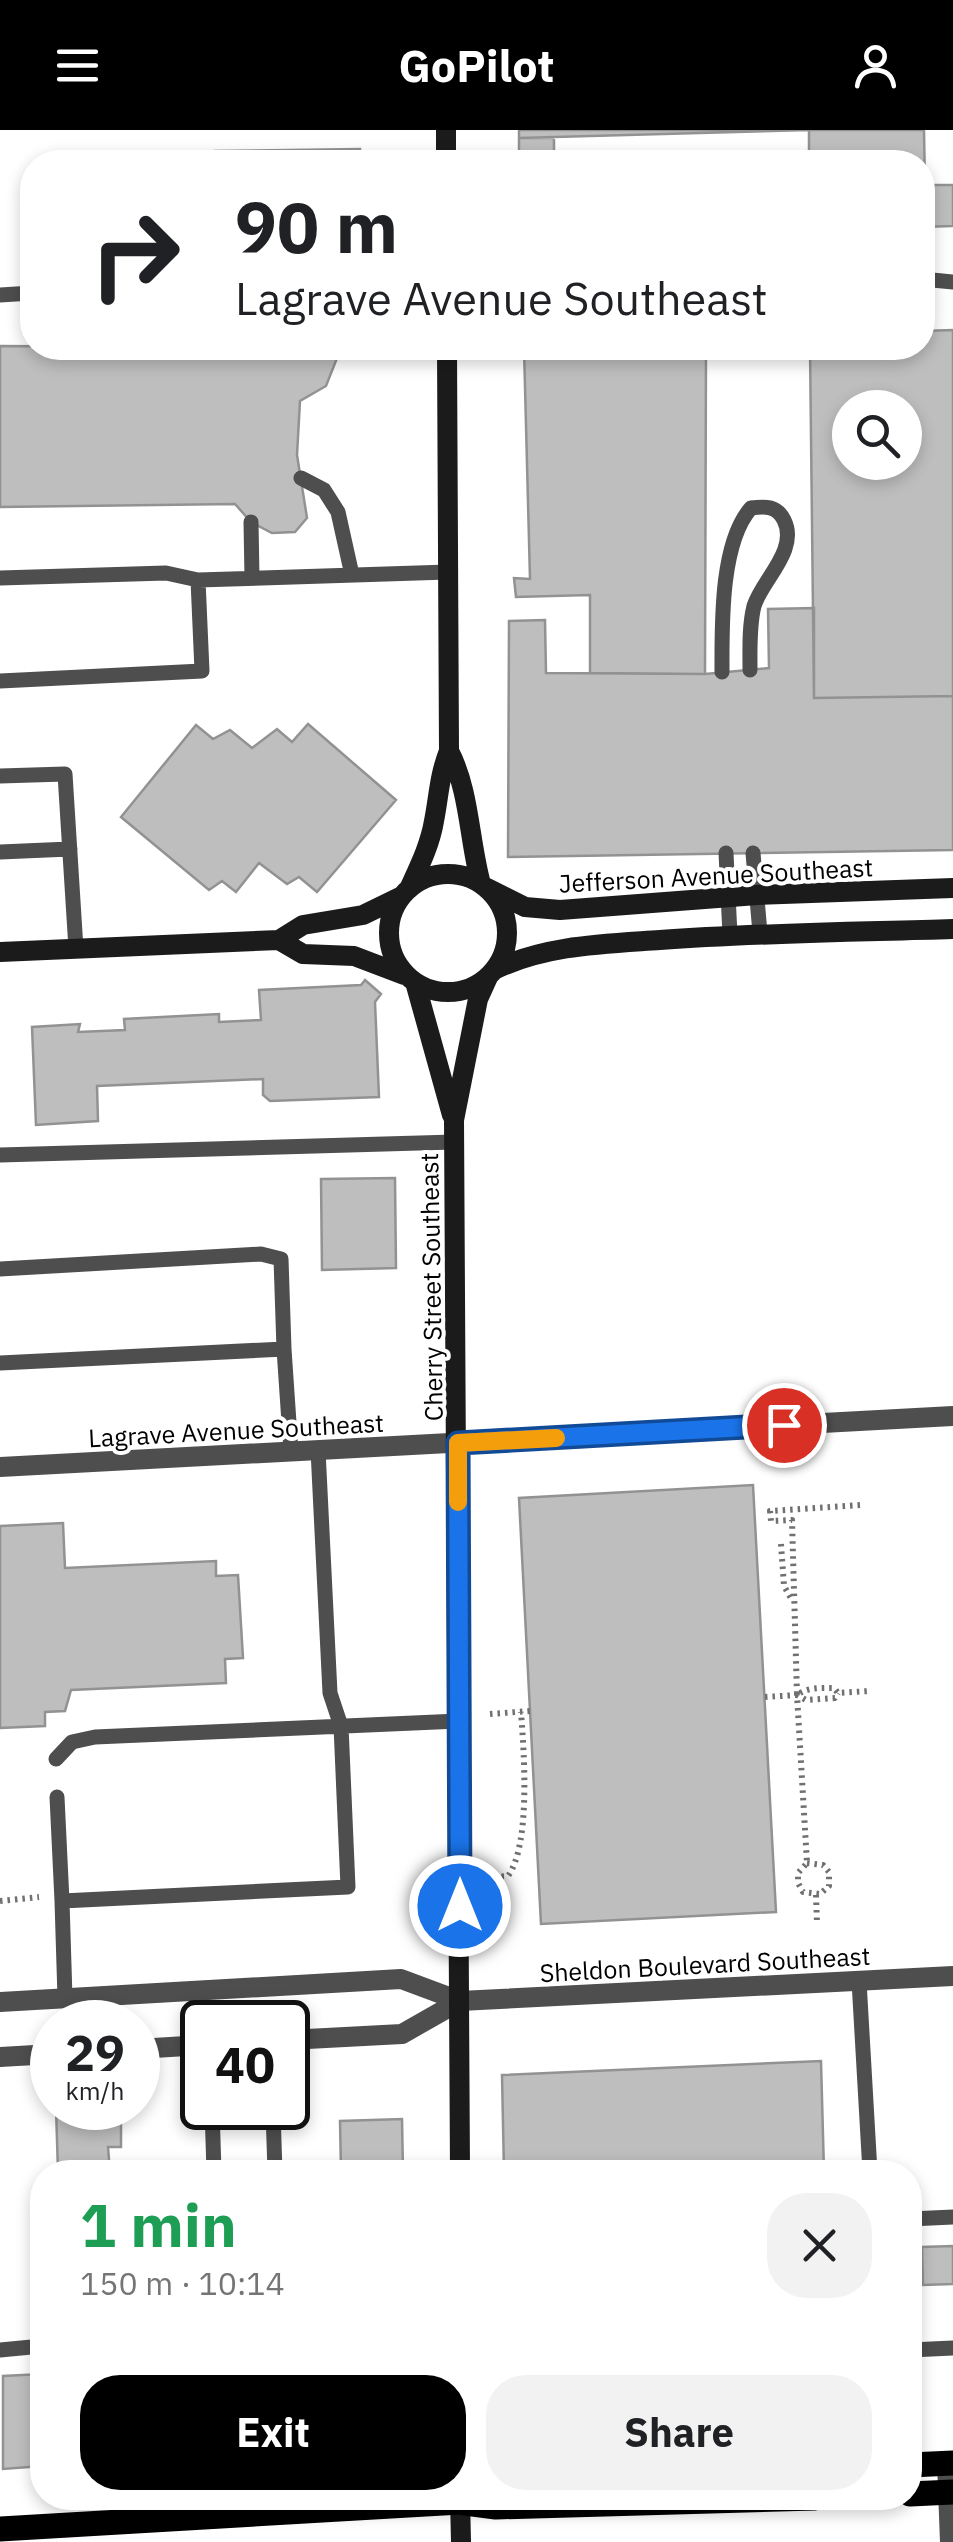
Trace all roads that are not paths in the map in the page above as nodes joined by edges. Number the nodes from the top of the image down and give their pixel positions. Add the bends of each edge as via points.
1 (447, 360) edge
2 (301, 478) dead end
3 (251, 522) dead end
4 (448, 572) junction
5 (352, 575) junction
6 (0, 578) edge
7 (252, 578) junction
8 (198, 580) junction
9 (750, 670) dead end
10 (722, 672) dead end
11 (0, 681) edge
12 (449, 752) junction
13 (0, 776) edge
14 (70, 849) junction
15 (0, 852) edge
16 (726, 853) dead end
17 (753, 853) dead end
18 (484, 886) junction
19 (953, 888) edge
20 (405, 892) junction
21 (756, 894) junction
22 (728, 896) junction
23 (953, 929) edge
24 (760, 933) junction
25 (730, 935) junction
26 (279, 940) junction
27 (76, 949) junction
28 (0, 952) edge
29 (491, 973) junction
30 (412, 980) junction
31 (454, 1120) junction
32 (454, 1142) junction
33 (0, 1156) edge
34 (0, 1270) edge
35 (284, 1349) junction
36 (0, 1363) edge
37 (953, 1416) edge
38 (458, 1443) junction
39 (318, 1450) junction
40 (291, 1452) junction
41 (0, 1467) edge
42 (459, 1721) junction
43 (341, 1726) junction
44 (56, 1758) dead end
45 (57, 1797) dead end
46 (61, 1898) junction
47 (953, 1976) edge
48 (858, 1981) junction
49 (65, 1998) junction
50 (460, 2001) junction
51 (0, 2002) edge
52 (310, 2039) edge
53 (30, 2055) edge
54 (0, 2057) edge
55 (213, 2130) edge
56 (274, 2130) edge
57 (214, 2160) edge
58 (275, 2160) edge
59 (460, 2160) edge
60 (869, 2160) edge
61 (953, 2216) edge
62 (922, 2218) edge
63 (30, 2347) edge
64 (953, 2348) edge
65 (922, 2349) edge
66 (0, 2350) edge
67 (950, 2463) edge
68 (922, 2464) edge
69 (950, 2492) edge
70 (922, 2493) edge
71 (290, 2510) edge
72 (465, 2510) edge
73 (0, 2528) edge
74 (461, 2542) edge
75 (950, 2542) edge

1 - 4 street
2 - 5 lane via 324,490 338,512
3 - 7 lane
4 - 5 lane
4 - 12 street
5 - 7 lane
6 - 8 lane via 166,573
7 - 8 lane
8 - 11 lane via 202,671
9 - 10 lane via 755,605 787,546 780,512 766,506 751,508 740,520 728,567
12 - 18 street via 462,775 472,852
12 - 20 street via 427,846
13 - 14 lane via 64,774
14 - 15 lane
14 - 27 lane
16 - 22 lane
17 - 21 lane
18 - 20 street via 447,874
18 - 22 street, Jefferson Avenue Southeast via 525,906 560,910
18 - 29 street via 506,924 504,950
19 - 21 street, Jefferson Avenue Southeast
20 - 26 street via 363,915 303,925
20 - 30 street via 392,912 390,942
21 - 22 street, Jefferson Avenue Southeast
21 - 24 lane
22 - 25 lane
23 - 24 street
24 - 25 street
25 - 29 street via 562,949
26 - 27 street
26 - 30 street via 303,954 376,962
27 - 28 street
29 - 30 street via 448,992
29 - 31 street, Cherry Street Southeast via 478,999
30 - 31 street, Cherry Street Southeast
31 - 32 street, Cherry Street Southeast
32 - 33 lane
32 - 38 street, Cherry Street Southeast
34 - 35 lane via 261,1254 281,1259
35 - 36 lane
35 - 40 lane
37 - 38 street, Lagrave Avenue Southeast
38 - 39 street, Lagrave Avenue Southeast
38 - 42 street, Cherry Street Southeast
39 - 40 street, Lagrave Avenue Southeast
39 - 43 lane via 330,1693
40 - 41 street, Lagrave Avenue Southeast
42 - 43 lane
42 - 50 street, Cherry Street Southeast
43 - 44 lane via 95,1737 72,1742
43 - 46 lane via 348,1887
45 - 46 lane
46 - 49 lane
47 - 48 street, Sheldon Boulevard Southeast
48 - 50 street, Sheldon Boulevard Southeast
48 - 60 lane
49 - 50 street, Sheldon Boulevard Southeast via 402,1979
49 - 51 street, Sheldon Boulevard Southeast
50 - 52 street, Sheldon Boulevard Southeast via 402,2034
50 - 59 street, Cherry Street Southeast
53 - 54 street
55 - 57 lane
56 - 58 lane
61 - 62 lane
63 - 66 lane
64 - 65 lane
67 - 68 main road
67 - 69 street
69 - 70 main road
69 - 75 street
71 - 73 main road
72 - 74 street

